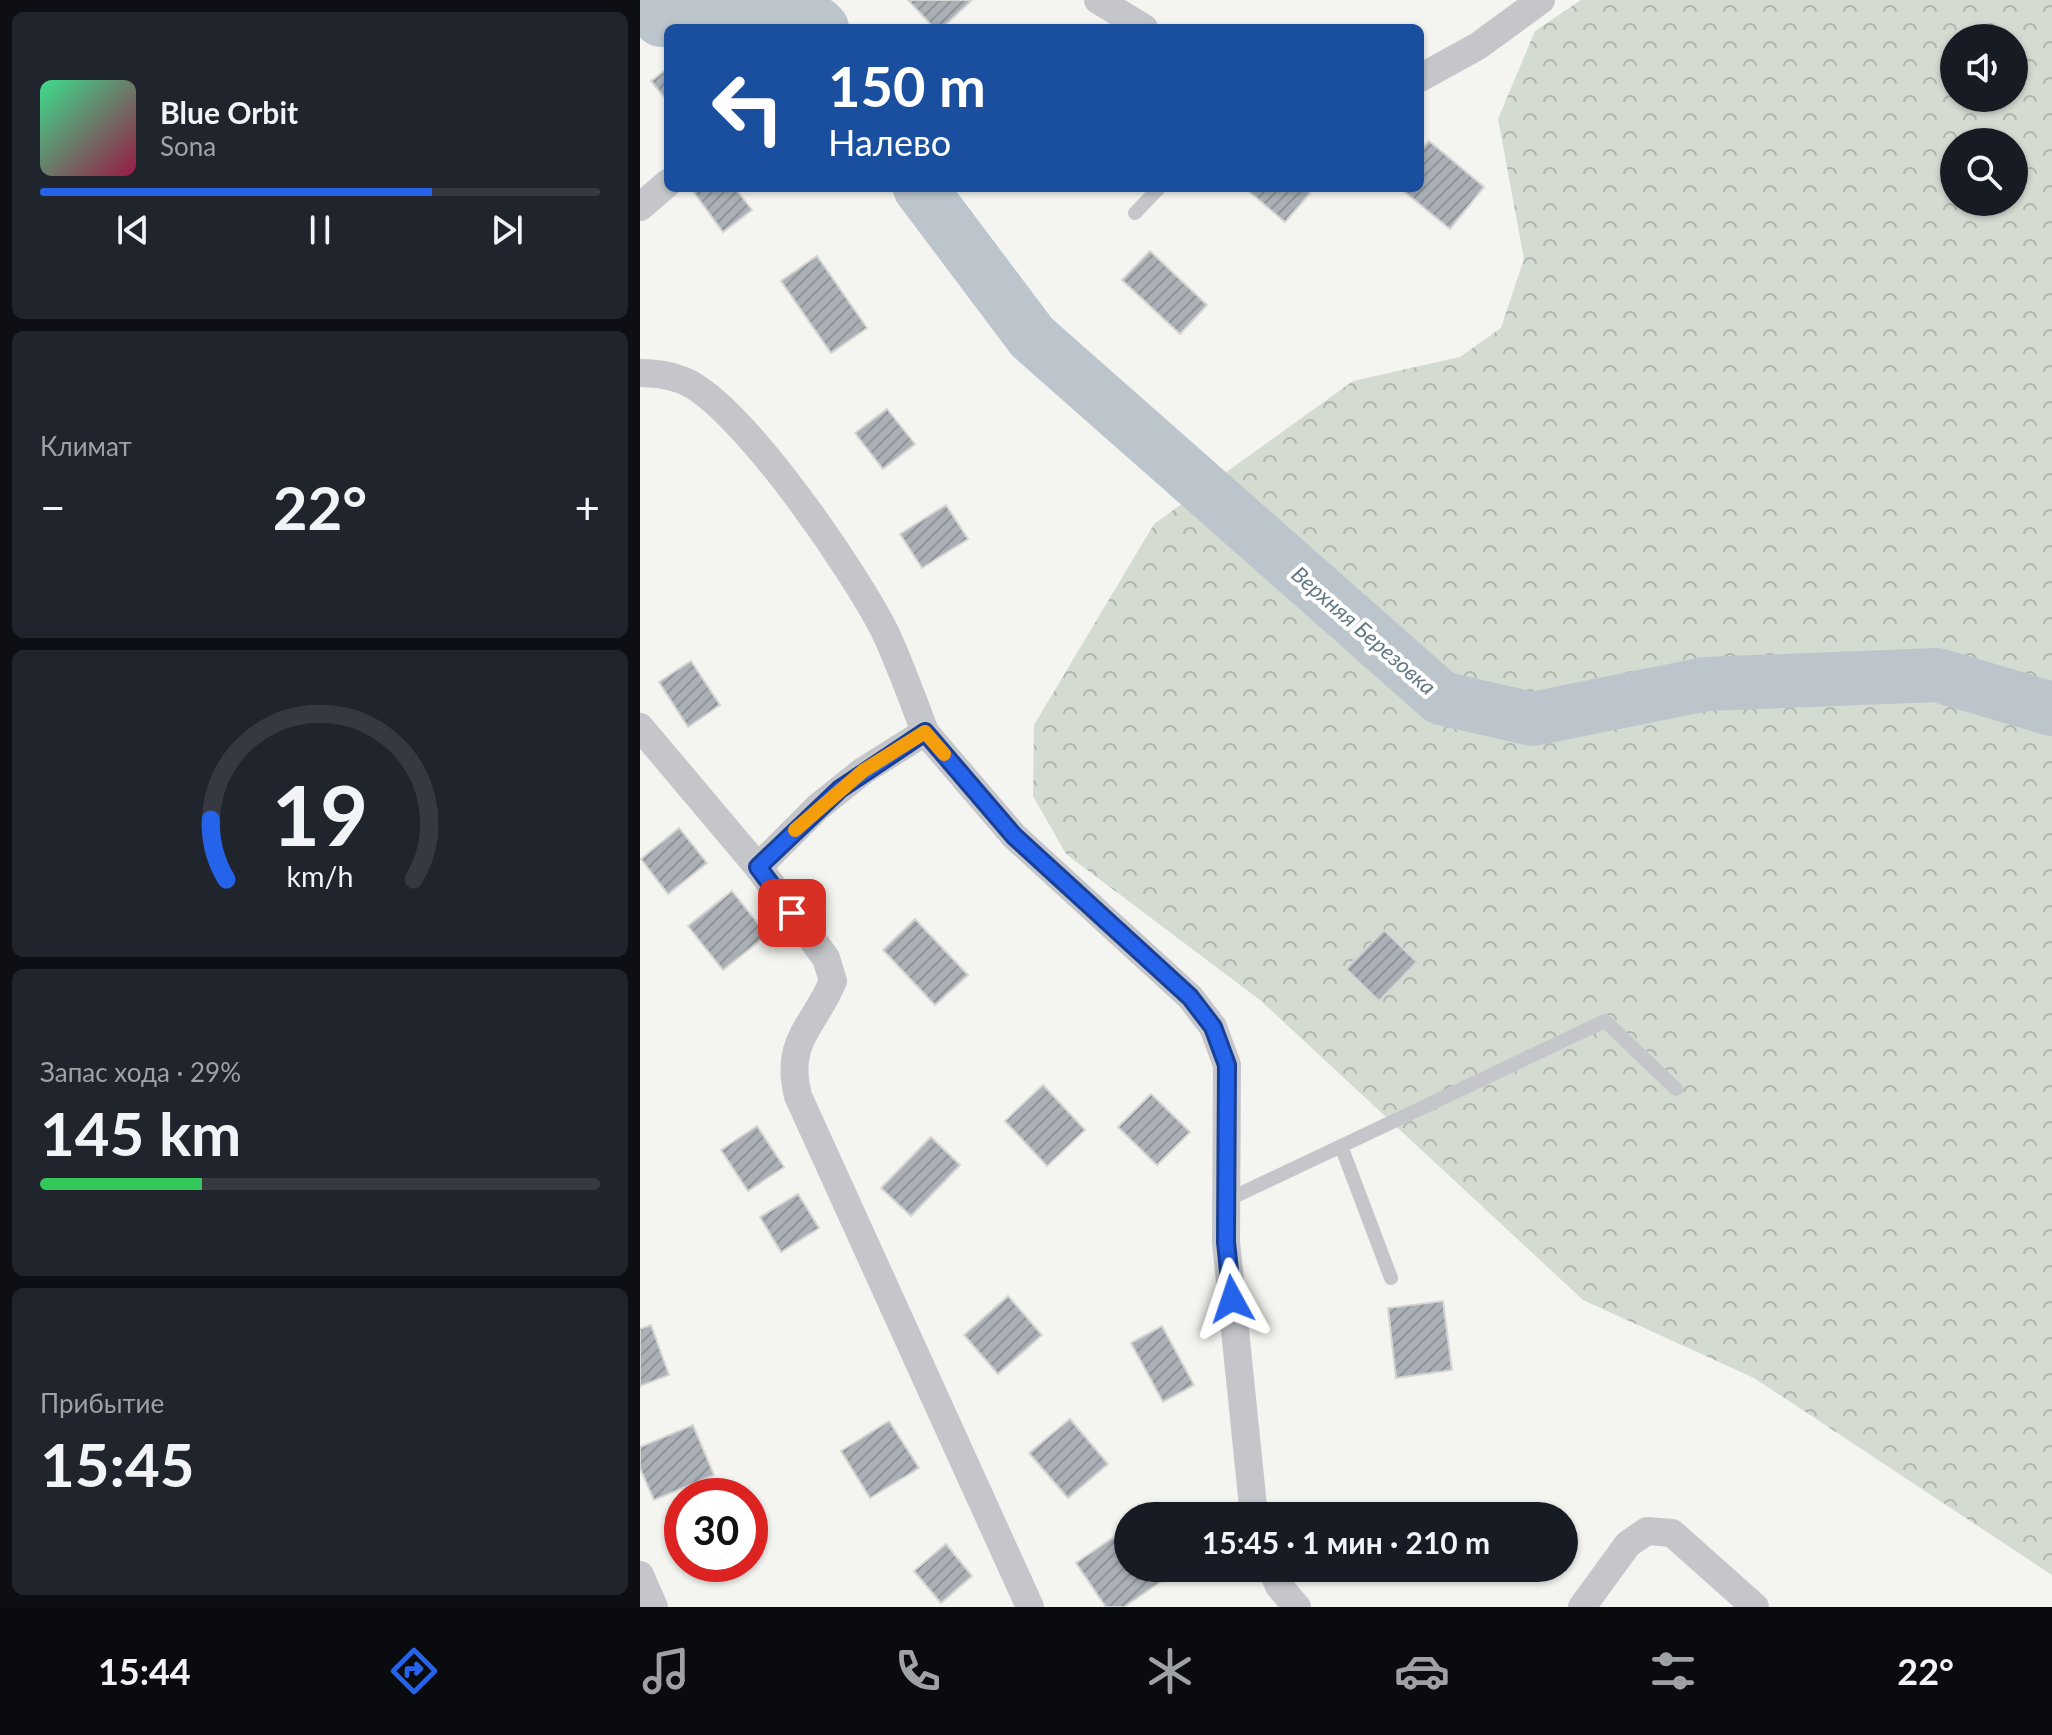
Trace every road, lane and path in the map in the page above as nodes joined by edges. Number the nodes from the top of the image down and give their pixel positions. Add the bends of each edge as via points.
1 (1098, 0) edge
2 (1541, 0) edge
3 (1137, 24) edge
4 (1424, 76) edge
5 (664, 186) edge
6 (1155, 192) edge
7 (640, 207) edge
8 (1135, 213) dead end
9 (640, 373) edge
10 (640, 727) edge
11 (925, 732) junction
12 (758, 867) junction
13 (1676, 1089) dead end
14 (1341, 1146) junction
15 (1227, 1200) junction
16 (1391, 1278) dead end
17 (1253, 1502) edge
18 (640, 1575) edge
19 (1277, 1582) edge
20 (654, 1607) edge
21 (1030, 1607) edge
22 (1297, 1607) edge
23 (1582, 1607) edge
24 (1755, 1607) edge

1 - 3 street
2 - 4 street via 1478,46
5 - 7 street
6 - 8 lane
9 - 11 street via 684,380 754,441 808,511 879,622
10 - 12 street
11 - 12 street via 840,789
11 - 15 street via 1014,836 1190,997 1213,1027 1227,1065
12 - 21 street via 826,958 833,981 794,1049 792,1073 798,1096
13 - 14 lane via 1605,1021
14 - 15 lane
14 - 16 lane
15 - 17 street via 1226,1242
18 - 20 street
19 - 22 street
23 - 24 street via 1628,1544 1647,1531 1672,1533

